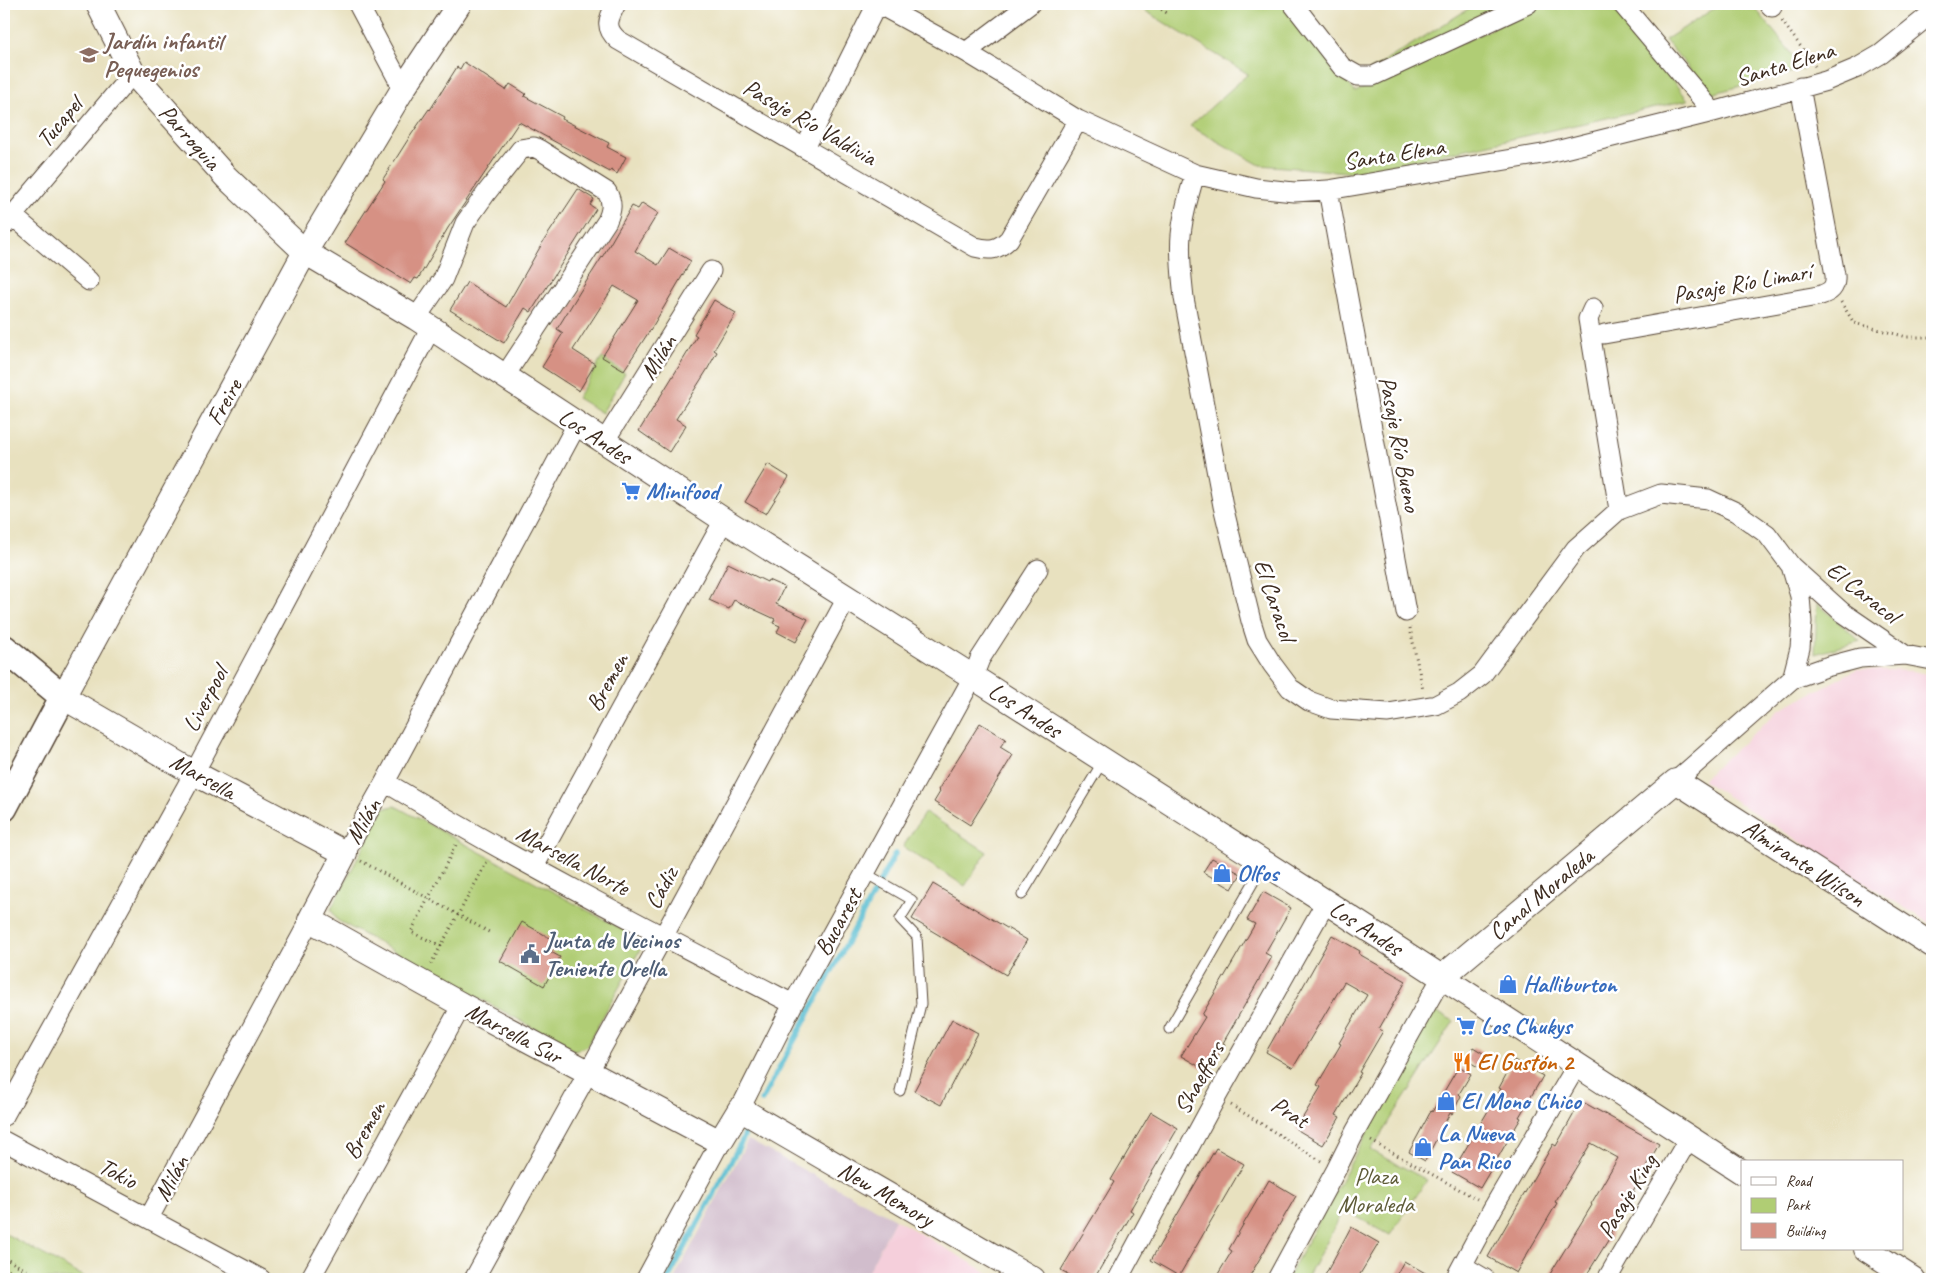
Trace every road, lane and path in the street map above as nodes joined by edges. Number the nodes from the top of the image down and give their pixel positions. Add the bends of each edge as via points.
1 (98, 4) edge
2 (358, 4) edge
3 (459, 4) edge
4 (616, 4) edge
5 (878, 4) edge
6 (1030, 4) edge
7 (1153, 4) edge
8 (1293, 4) edge
9 (1528, 4) edge
10 (1622, 4) edge
11 (1771, 5) edge
12 (1167, 13) dead end
13 (1932, 13) edge
14 (966, 52) junction
15 (133, 73) junction
16 (1826, 81) junction
17 (1800, 87) junction
18 (403, 89) junction
19 (1713, 112) junction
20 (1078, 120) junction
21 (805, 148) junction
22 (1195, 174) junction
23 (1328, 190) junction
24 (8, 221) edge
25 (306, 252) junction
26 (711, 271) dead end
27 (89, 281) dead end
28 (1833, 288) junction
29 (1593, 308) dead end
30 (424, 323) junction
31 (1604, 334) dead end
32 (1932, 337) edge
33 (504, 377) junction
34 (577, 424) junction
35 (604, 442) junction
36 (1619, 510) junction
37 (724, 520) junction
38 (1791, 566) junction
39 (1038, 568) dead end
40 (847, 598) junction
41 (1406, 612) joint
42 (4, 648) edge
43 (1905, 655) junction
44 (1932, 660) edge
45 (973, 677) junction
46 (1792, 679) junction
47 (63, 697) junction
48 (1426, 706) junction
49 (1103, 761) junction
50 (194, 772) junction
51 (1676, 781) junction
52 (386, 782) junction
53 (4, 808) edge
54 (465, 830) junction
55 (495, 846) junction
56 (346, 853) junction
57 (1264, 864) junction
58 (534, 867) junction
59 (866, 873) junction
60 (1022, 895) dead end
61 (428, 897) junction
62 (1326, 902) junction
63 (457, 914) junction
64 (310, 920) junction
65 (489, 932) dead end
66 (663, 937) junction
67 (1932, 945) edge
68 (440, 946) junction
69 (1442, 977) junction
70 (421, 982) junction
71 (793, 1004) junction
72 (462, 1005) junction
73 (1169, 1028) dead end
74 (1578, 1065) junction
75 (588, 1072) junction
76 (900, 1091) dead end
77 (1217, 1096) junction
78 (740, 1109) junction
79 (4, 1116) edge
80 (1355, 1132) junction
81 (1689, 1138) junction
82 (4, 1141) edge
83 (720, 1142) junction
84 (1336, 1170) junction
85 (1741, 1171) edge
86 (1493, 1208) junction
87 (149, 1218) junction
88 (1868, 1250) edge
89 (4, 1258) edge
90 (4, 1268) edge
91 (1459, 1272) edge
92 (25, 1279) edge
93 (43, 1279) edge
94 (261, 1279) edge
95 (310, 1279) edge
96 (474, 1279) edge
97 (646, 1279) edge
98 (1033, 1279) edge
99 (1118, 1279) edge
100 (1277, 1279) edge
101 (1485, 1279) edge
102 (1607, 1279) edge
103 (1913, 1279) edge

1 - 15 street, Parroquia
2 - 18 street
3 - 18 street, Freire
4 - 21 street, Pasaje Río Valdivia via 609,26 611,34 618,40
5 - 14 street, Santa Elena
5 - 21 street
6 - 14 street
7 - 12 path
8 - 9 street via 1342,67 1358,76 1373,76
10 - 19 street
11 - 16 path
13 - 16 street, Santa Elena via 1881,54
14 - 20 street, Santa Elena
15 - 24 street, Tucapel
15 - 25 street, Parroquia via 226,178
16 - 17 street, Santa Elena
17 - 19 street, Santa Elena
17 - 28 street, Pasaje Río Limarí via 1835,275
18 - 25 street, Freire
19 - 23 street, Santa Elena via 1548,153
20 - 21 street, Pasaje Río Valdivia via 1009,239 994,250 975,247
20 - 22 street, Santa Elena
22 - 23 street, Santa Elena via 1256,188 1294,192
22 - 48 street, El Caracol via 1180,237 1184,298 1223,506 1257,640 1290,688 1331,710 1388,713
23 - 41 street, Pasaje Río Bueno
24 - 27 street
25 - 30 street, Los Andes
25 - 47 street, Freire
26 - 35 street, Milán
28 - 31 street, Pasaje Río Limarí via 1818,296
28 - 32 path via 1854,323 1907,337
29 - 36 street via 1588,319
30 - 33 street, Los Andes
30 - 33 street, Liverpool via 466,223 521,149 534,147 540,150 607,192 612,206 607,221
30 - 50 street, Liverpool
33 - 34 street, Los Andes
34 - 35 street, Los Andes
34 - 52 street, Milán
35 - 37 street, Los Andes
36 - 38 street, El Caracol via 1661,494 1708,499 1736,512 1767,534
36 - 48 street, El Caracol via 1576,548 1482,674 1459,693 1436,705
37 - 40 street, Los Andes
37 - 58 street, Bremen
38 - 43 street, El Caracol via 1842,612
38 - 46 street, El Caracol via 1800,596 1802,622 1800,648
39 - 45 street, Bucarest via 980,659
40 - 45 street, Los Andes
40 - 66 street, Cádiz
41 - 48 path
42 - 47 main road
43 - 44 street, Canal Moraleda
43 - 46 street, Canal Moraleda via 1860,658
45 - 49 street, Los Andes
45 - 59 street, Bucarest
46 - 51 street, Canal Moraleda
47 - 50 street, Marsella
47 - 53 main road, Freire
49 - 57 street, Los Andes
49 - 60 lane
50 - 56 street, Marsella
50 - 79 street, Liverpool
51 - 67 street, Almirante Wilson
51 - 69 street, Canal Moraleda
52 - 54 street, Marsella Norte
52 - 56 street, Milán
54 - 55 street, Marsella Norte
54 - 61 path
55 - 58 street, Marsella Norte
55 - 63 path
56 - 61 path
56 - 64 street, Milán
57 - 62 street, Los Andes
57 - 73 lane
58 - 66 street, Marsella Norte
59 - 71 street, Bucarest
59 - 76 lane via 912,900 900,920 917,937 921,1004
61 - 63 path
61 - 68 path via 411,932
62 - 69 street, Los Andes
62 - 77 street, Shaeffers
63 - 65 path
63 - 68 path
64 - 70 street, Marsella Sur
64 - 87 street, Milán
66 - 71 street, Marsella Norte
66 - 75 street, Cádiz
68 - 70 path
69 - 74 street, Los Andes
69 - 80 street, Canal Moraleda
70 - 72 street, Marsella Sur
71 - 78 street, Bucarest
72 - 75 street, Marsella Sur
72 - 95 street, Bremen
74 - 81 street, Los Andes
74 - 86 street
75 - 83 street, Marsella Sur
75 - 96 street, Cádiz
77 - 84 path, Prat
77 - 99 street, Shaeffers
78 - 83 street, Bucarest
78 - 98 street, New Memory
80 - 84 street, Canal Moraleda
80 - 86 path
81 - 85 street, Los Andes
81 - 102 street, Pasaje King
82 - 87 street, Tokio
83 - 97 street, Bucarest
84 - 100 street, Canal Moraleda
86 - 91 street
87 - 94 street, Tokio
88 - 103 street
89 - 93 path
90 - 92 path
91 - 101 street

